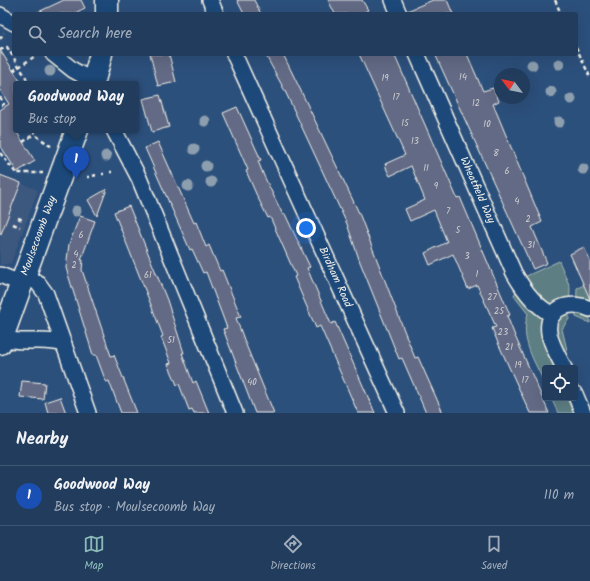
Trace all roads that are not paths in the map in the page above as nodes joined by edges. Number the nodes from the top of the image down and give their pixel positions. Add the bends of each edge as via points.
1 (107, 0) edge
2 (210, 0) edge
3 (393, 0) edge
4 (107, 12) edge
5 (215, 12) edge
6 (398, 12) edge
7 (0, 15) edge
8 (12, 23) edge
9 (56, 56) edge
10 (100, 56) edge
11 (235, 56) edge
12 (418, 56) edge
13 (86, 81) edge
14 (94, 81) edge
15 (76, 133) edge
16 (116, 133) edge
17 (0, 275) edge
18 (24, 280) junction
19 (590, 309) edge
20 (553, 315) junction
21 (1, 340) edge
22 (64, 344) junction
23 (563, 365) edge
24 (578, 400) edge
25 (88, 413) edge
26 (235, 413) edge
27 (396, 413) edge
28 (584, 413) edge

1 - 4 street
2 - 5 street
3 - 6 street
7 - 8 street
9 - 13 street via 84,76
10 - 14 street
11 - 27 street, Birdham Road
12 - 20 street, Wheatfield Way via 514,273 534,301
15 - 18 street, Moulsecoomb Way
16 - 26 street via 139,178
17 - 18 street
18 - 21 street, Moulsecoomb Way
18 - 22 street via 43,289
19 - 20 street via 569,304
20 - 23 street via 549,333
21 - 22 street via 55,341
22 - 25 street
24 - 28 street

